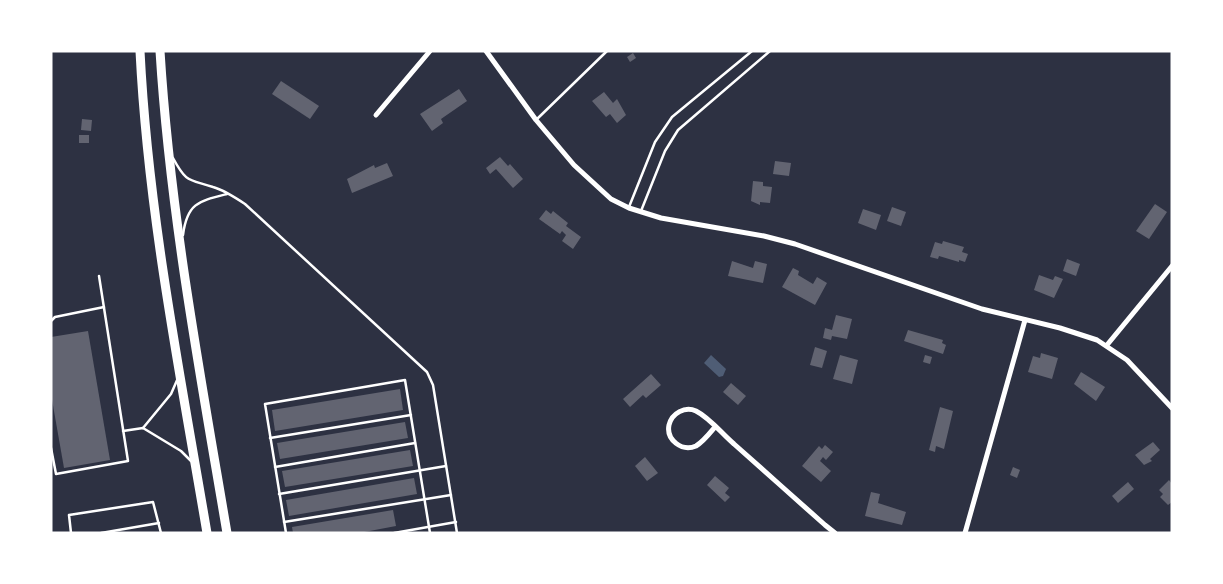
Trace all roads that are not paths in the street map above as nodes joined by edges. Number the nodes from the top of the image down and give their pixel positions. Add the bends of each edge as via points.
1 (140, 51) edge
2 (160, 51) edge
3 (430, 51) edge
4 (486, 51) edge
5 (608, 51) edge
6 (752, 51) edge
7 (770, 51) edge
8 (376, 115) dead end
9 (536, 120) junction
10 (167, 142) junction
11 (227, 194) junction
12 (629, 208) junction
13 (640, 212) junction
14 (181, 251) junction
15 (1172, 266) edge
16 (99, 276) dead end
17 (104, 307) junction
18 (1025, 320) junction
19 (51, 321) edge
20 (1107, 345) junction
21 (180, 373) junction
22 (1172, 408) edge
23 (411, 415) junction
24 (143, 428) junction
25 (715, 428) junction
26 (123, 431) junction
27 (270, 438) junction
28 (415, 443) junction
29 (51, 448) edge
30 (196, 465) junction
31 (446, 466) junction
32 (275, 467) junction
33 (420, 470) junction
34 (279, 494) junction
35 (451, 495) junction
36 (424, 499) junction
37 (284, 522) junction
38 (456, 522) junction
39 (158, 523) junction
40 (429, 527) junction
41 (71, 533) edge
42 (101, 533) edge
43 (161, 533) edge
44 (207, 533) edge
45 (226, 533) edge
46 (286, 533) edge
47 (394, 533) edge
48 (430, 533) edge
49 (457, 533) edge
50 (835, 533) edge
51 (965, 533) edge

1 - 21 main road via 155,210
2 - 10 main road
3 - 8 street
4 - 9 street
5 - 9 lane
6 - 12 lane via 672,117 655,142
7 - 13 lane via 678,130
9 - 12 street via 594,185
10 - 11 lane via 176,164 187,178
10 - 14 main road
11 - 14 lane via 195,204 186,220
11 - 31 lane via 245,204 427,372 433,385
12 - 13 street
13 - 18 street via 795,244 962,302
14 - 45 main road
15 - 20 street
16 - 17 lane
17 - 19 lane via 55,317
17 - 26 lane
18 - 20 street via 1075,332
18 - 51 street
20 - 22 street via 1127,360
21 - 24 lane via 170,394
21 - 30 main road
23 - 27 lane
23 - 27 lane via 405,380 368,386 264,404
23 - 28 lane
24 - 26 lane
24 - 30 lane via 182,451
25 - 25 street via 700,443 689,448 672,440 669,428 678,412 690,410
25 - 50 street
26 - 29 lane via 128,461 56,474
27 - 32 lane
28 - 32 lane
28 - 33 lane
30 - 44 main road
31 - 33 lane
31 - 35 lane
32 - 34 lane
33 - 34 lane
33 - 36 lane
34 - 37 lane
35 - 36 lane
35 - 38 lane
36 - 37 lane
36 - 40 lane
37 - 46 lane
38 - 40 lane
38 - 49 lane
39 - 41 lane via 153,502 68,515
39 - 42 lane
39 - 43 lane
40 - 47 lane
40 - 48 lane

